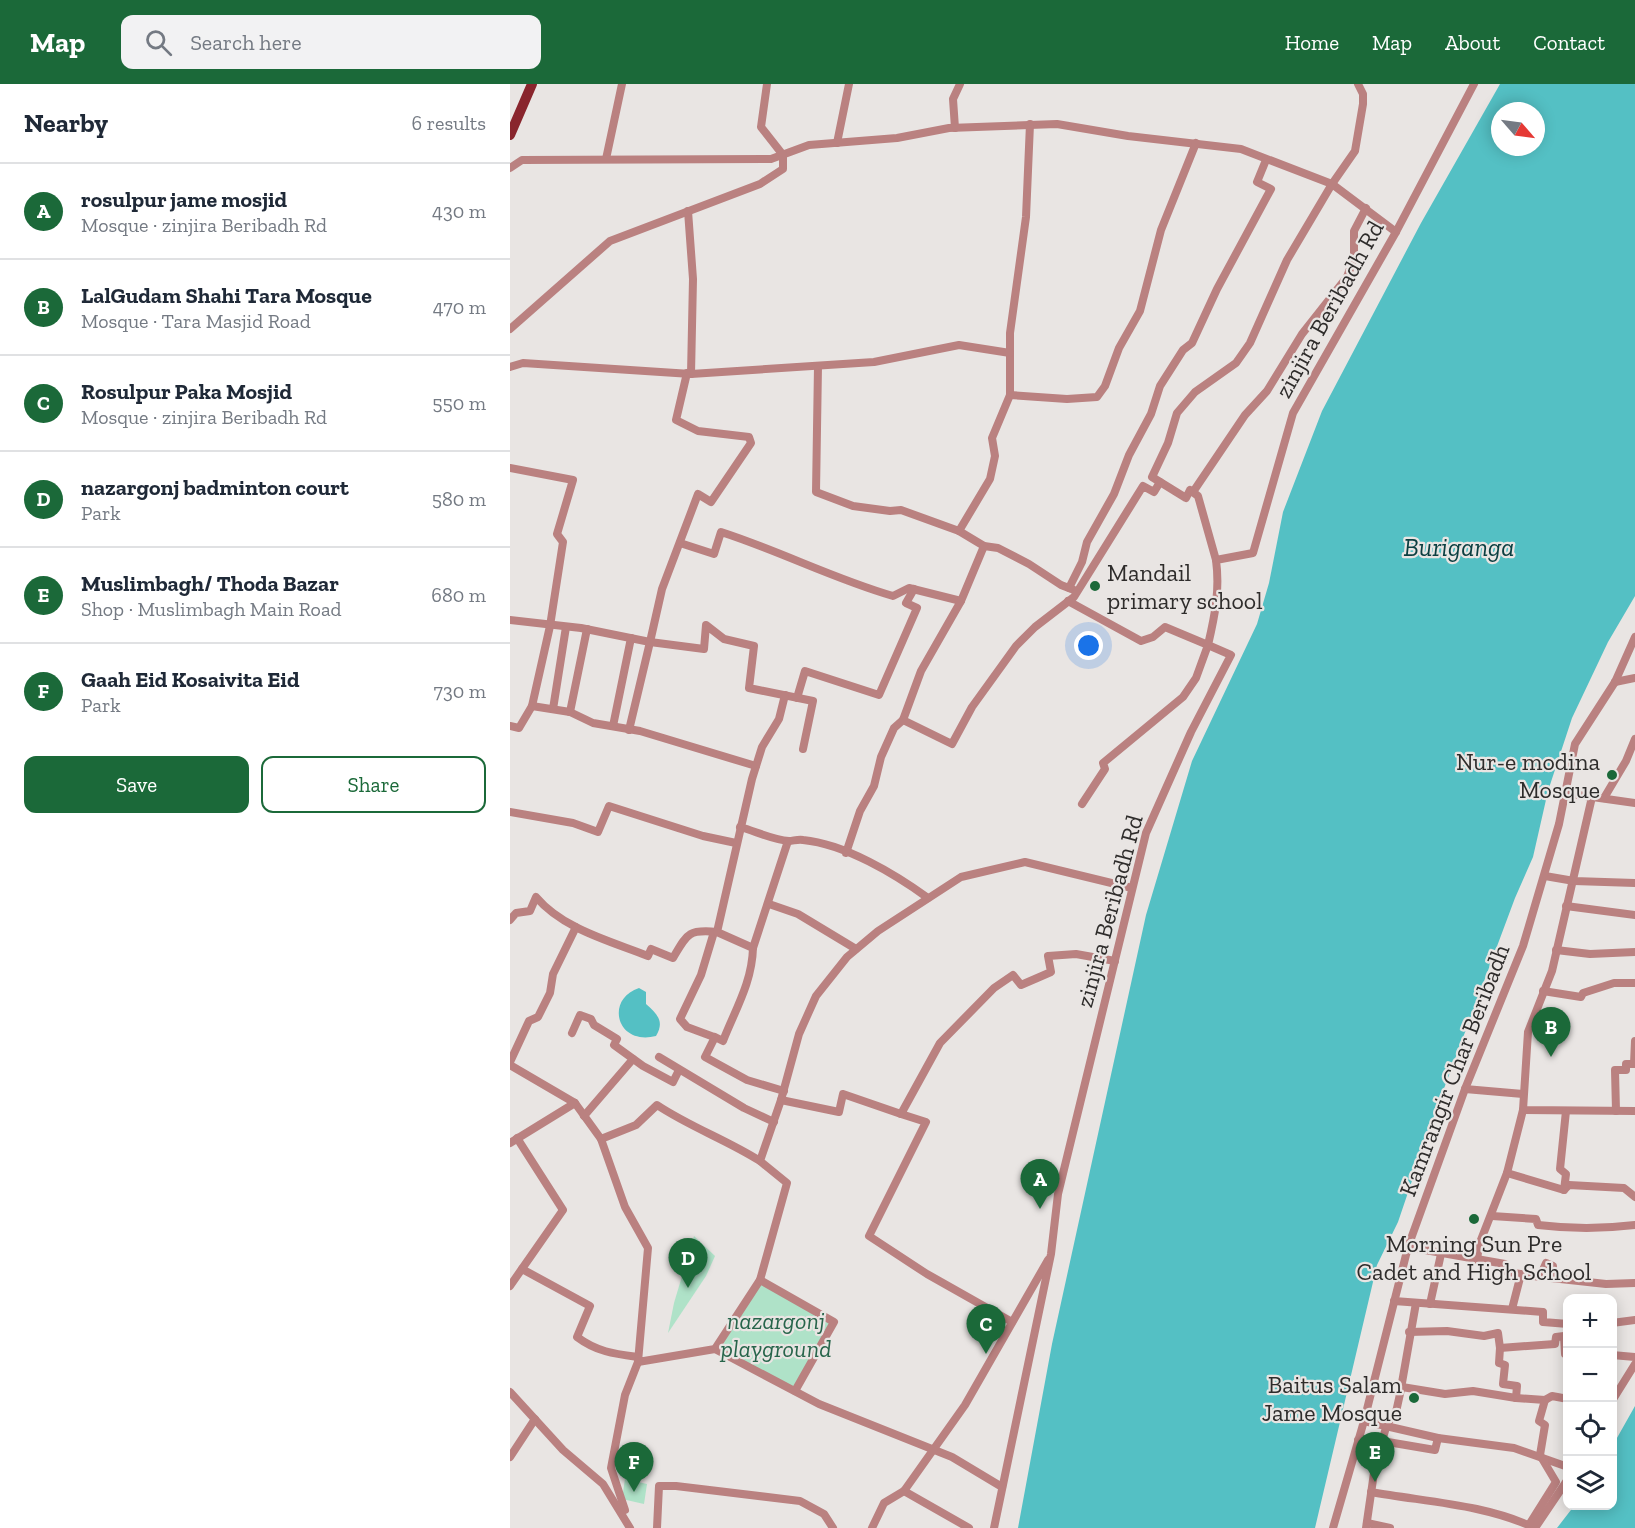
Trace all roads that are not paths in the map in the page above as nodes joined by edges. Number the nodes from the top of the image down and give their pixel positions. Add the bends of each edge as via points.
1 (532, 84) edge
2 (622, 84) edge
3 (767, 84) edge
4 (849, 84) edge
5 (960, 84) edge
6 (1358, 84) edge
7 (1474, 84) edge
8 (1030, 124) junction
9 (955, 128) junction
10 (510, 135) edge
11 (837, 143) junction
12 (1196, 143) junction
13 (783, 155) junction
14 (606, 159) junction
15 (1266, 160) junction
16 (510, 168) edge
17 (1332, 184) junction
18 (1366, 208) junction
19 (688, 211) junction
20 (1396, 232) junction
21 (510, 329) edge
22 (1010, 353) junction
23 (510, 366) edge
24 (818, 366) junction
25 (689, 373) junction
26 (1010, 394) junction
27 (510, 468) edge
28 (1160, 482) junction
29 (1192, 492) junction
30 (959, 531) junction
31 (680, 543) junction
32 (984, 546) junction
33 (1216, 560) junction
34 (914, 589) junction
35 (1073, 590) junction
36 (961, 601) junction
37 (1068, 601) junction
38 (510, 620) edge
39 (549, 626) junction
40 (566, 627) junction
41 (587, 629) junction
42 (1635, 637) edge
43 (631, 638) junction
44 (650, 642) junction
45 (1209, 645) junction
46 (1635, 678) edge
47 (1615, 682) junction
48 (785, 695) junction
49 (797, 698) junction
50 (532, 706) junction
51 (553, 709) junction
52 (570, 712) junction
53 (903, 720) junction
54 (510, 726) edge
55 (612, 726) junction
56 (629, 730) junction
57 (1635, 739) edge
58 (802, 749) dead end
59 (756, 766) junction
60 (1564, 793) junction
61 (1592, 797) junction
62 (1604, 798) junction
63 (1635, 803) edge
64 (1082, 804) dead end
65 (510, 812) edge
66 (740, 827) junction
67 (788, 841) junction
68 (736, 843) junction
69 (846, 853) junction
70 (1545, 876) junction
71 (1574, 881) junction
72 (1635, 883) edge
73 (1132, 888) junction
74 (928, 898) junction
75 (769, 904) junction
76 (1566, 906) junction
77 (1635, 915) edge
78 (510, 920) edge
79 (576, 927) junction
80 (716, 932) junction
81 (753, 948) junction
82 (856, 950) junction
83 (1556, 950) junction
84 (1635, 952) edge
85 (1115, 961) junction
86 (1635, 983) edge
87 (1543, 990) junction
88 (572, 1033) dead end
89 (714, 1037) junction
90 (1635, 1041) edge
91 (659, 1057) dead end
92 (633, 1059) junction
93 (510, 1064) edge
94 (679, 1070) junction
95 (1465, 1089) junction
96 (784, 1091) junction
97 (1523, 1094) junction
98 (781, 1100) junction
99 (575, 1103) junction
100 (1523, 1110) junction
101 (1566, 1111) junction
102 (1616, 1111) junction
103 (1635, 1111) edge
104 (901, 1114) junction
105 (584, 1116) junction
106 (774, 1122) junction
107 (601, 1139) junction
108 (514, 1141) edge
109 (760, 1161) junction
110 (1507, 1173) junction
111 (1564, 1190) junction
112 (1635, 1197) edge
113 (1492, 1216) junction
114 (1635, 1225) edge
115 (1408, 1247) junction
116 (1051, 1254) junction
117 (1441, 1254) junction
118 (1477, 1260) junction
119 (522, 1269) junction
120 (1521, 1274) junction
121 (760, 1280) junction
122 (1635, 1283) edge
123 (510, 1286) edge
124 (1394, 1301) junction
125 (1416, 1303) junction
126 (1430, 1304) junction
127 (1512, 1309) junction
128 (1635, 1320) edge
129 (1012, 1322) junction
130 (1617, 1322) edge
131 (1563, 1324) edge
132 (1409, 1332) junction
133 (1500, 1348) junction
134 (1565, 1348) edge
135 (715, 1349) junction
136 (1617, 1355) edge
137 (1635, 1357) edge
138 (638, 1360) junction
139 (1635, 1364) edge
140 (1402, 1387) junction
141 (795, 1391) junction
142 (510, 1392) edge
143 (1617, 1393) edge
144 (1516, 1398) junction
145 (1563, 1398) edge
146 (1545, 1400) junction
147 (535, 1419) junction
148 (1364, 1421) junction
149 (1387, 1424) junction
150 (1438, 1438) junction
151 (1358, 1440) junction
152 (1382, 1441) junction
153 (932, 1449) junction
154 (1540, 1455) junction
155 (510, 1457) edge
156 (1563, 1465) edge
157 (1563, 1486) edge
158 (1002, 1487) junction
159 (904, 1491) junction
160 (1371, 1492) junction
161 (1367, 1526) edge
162 (1533, 1527) edge
163 (630, 1528) edge
164 (657, 1528) edge
165 (834, 1528) edge
166 (872, 1528) edge
167 (969, 1528) edge
168 (994, 1528) edge
169 (1333, 1528) edge
170 (1390, 1528) edge

1 - 10 main road
2 - 14 street
3 - 13 street via 761,127
4 - 11 street
5 - 9 street via 953,99
6 - 17 street via 1363,104 1355,151
7 - 20 street, zinjira Beribadh Rd
8 - 9 street
8 - 12 street via 1057,124
8 - 22 street via 1026,217
9 - 11 street
11 - 13 street via 809,145
12 - 15 street via 1241,149
12 - 26 street via 1161,230 1140,311 1097,397 1067,399
13 - 14 street via 740,161
13 - 19 street via 783,169 760,184
14 - 16 street via 522,160
15 - 17 street
15 - 35 street via 1257,182 1271,189 1192,343 1183,350 1160,386 1114,494 1087,542
17 - 18 street
17 - 28 street via 1287,260 1250,343 1236,363 1195,392 1177,413 1152,477
18 - 20 street
18 - 29 street via 1354,231 1354,258 1347,277 1302,334 1267,391 1245,414
19 - 21 street via 610,241
19 - 25 street via 693,279
20 - 33 street, zinjira Beribadh Rd via 1293,412 1253,553
22 - 24 street via 959,345 874,362
22 - 26 street
23 - 25 street via 524,363
24 - 25 street
24 - 30 street via 816,492 853,507 901,510
25 - 31 street via 676,420 698,431 749,437 751,443 711,502 698,494
26 - 30 street via 992,438 995,456 990,480
27 - 39 street via 573,480 557,534 562,542
28 - 29 street via 1186,498
28 - 35 street via 1154,492 1143,486
29 - 33 street via 1201,503
30 - 32 street
31 - 34 street via 714,554 721,532 859,586 893,596
31 - 44 street via 662,589
32 - 35 street via 998,548
32 - 36 street
33 - 45 street via 1218,606
34 - 36 street
34 - 49 street via 906,603 917,609 879,695 806,671
35 - 37 street
36 - 53 street via 921,671
37 - 45 street via 1142,641 1165,627
37 - 53 street via 1016,645 972,707 952,744
38 - 39 street
39 - 40 street
39 - 50 street
40 - 41 street
40 - 51 street
41 - 43 street
41 - 52 street
42 - 47 street, Kamrangir Char Beribadh
43 - 44 street
43 - 55 street
44 - 48 street via 704,649 706,626 724,639 754,646 748,688
44 - 56 street
45 - 64 street via 1196,678 1183,697 1103,763 1105,769
45 - 73 street, zinjira Beribadh Rd via 1231,655 1151,822
46 - 47 street
47 - 60 street, Kamrangir Char Beribadh via 1575,744
48 - 49 street
48 - 59 street via 779,719
49 - 58 street via 813,701
50 - 51 street
50 - 54 street via 519,728
51 - 52 street
52 - 55 street via 592,723
53 - 69 street via 894,728 881,757 874,786 860,811
55 - 56 street
56 - 59 street
57 - 62 street
59 - 66 street
60 - 61 street
60 - 70 street, Kamrangir Char Beribadh
61 - 62 street
61 - 71 street
62 - 63 street
65 - 68 street via 573,823 598,832 609,806
66 - 67 street
66 - 68 street
67 - 69 street via 802,840
67 - 75 street
68 - 80 street
69 - 74 street via 894,875
70 - 71 street
70 - 95 street, Kamrangir Char Beribadh via 1523,946
71 - 72 street
71 - 76 street
73 - 74 street via 1025,862 961,877
73 - 85 street, zinjira Beribadh Rd
74 - 82 street
75 - 81 street
75 - 82 street via 798,914
76 - 77 street
76 - 83 street
78 - 79 street via 516,913 530,911 536,897 549,912
79 - 80 street via 648,956 651,949 673,958 686,936 697,930
79 - 93 street via 553,974 550,993 538,1017 529,1021
80 - 81 street
80 - 89 street via 680,1019 687,1027
81 - 89 street via 746,990 723,1041
82 - 96 street via 816,996 799,1034
83 - 84 street via 1590,954
83 - 87 street
85 - 104 street via 1076,954 1048,956 1052,972 1021,985 1013,975 994,988 940,1043
85 - 116 street, zinjira Beribadh Rd via 1058,1194
86 - 87 street via 1614,982 1583,993 1581,998
87 - 97 street via 1528,1032
88 - 92 street via 580,1016 591,1019
89 - 96 street via 705,1057 747,1080
90 - 102 street via 1634,1064 1626,1064 1626,1070 1615,1070
91 - 94 street
92 - 94 street via 673,1082
92 - 105 street
93 - 99 street
94 - 106 street
95 - 97 street
95 - 115 street, Kamrangir Char Beribadh
96 - 98 street
97 - 100 street
98 - 104 street via 839,1112 843,1094
98 - 106 street
99 - 105 street
99 - 108 street
100 - 101 street
100 - 110 street
101 - 102 street
101 - 111 street via 1560,1168 1566,1174
102 - 103 street
104 - 129 street via 926,1122 869,1236
105 - 107 street
106 - 109 street
107 - 109 street via 636,1125 657,1105
107 - 138 street via 625,1207 648,1248
108 - 119 street via 563,1210
109 - 121 street via 787,1183
110 - 111 street
110 - 113 street
111 - 112 street via 1569,1185 1624,1188
113 - 114 street via 1536,1219 1538,1225 1565,1228
113 - 118 street
115 - 117 street
115 - 124 street, Kamrangir Char Beribadh
116 - 129 street
116 - 158 street, zinjira Beribadh Rd
117 - 118 street
117 - 126 street
118 - 120 street via 1506,1264 1506,1272
119 - 123 street
119 - 138 street via 590,1306 577,1337 591,1348
120 - 122 street via 1540,1276 1546,1263 1553,1266 1551,1278
120 - 127 street
121 - 135 street
121 - 141 street via 834,1322
124 - 125 street
124 - 148 street, Kamrangir Char Beribadh
125 - 126 street
125 - 132 street
126 - 127 street
127 - 131 street via 1543,1312 1543,1322
128 - 130 street
129 - 153 street via 965,1405
132 - 133 street via 1447,1331 1484,1336 1498,1333
132 - 140 street
133 - 134 street via 1555,1344 1557,1337 1564,1336
133 - 144 street via 1499,1363 1505,1365 1503,1384 1517,1386
135 - 138 street
135 - 141 street
136 - 137 street
138 - 163 street via 625,1395 611,1468
139 - 143 street
140 - 144 street
140 - 149 street via 1396,1412
141 - 153 street
142 - 147 street
144 - 146 street
145 - 146 street via 1552,1396
146 - 154 street via 1539,1422 1545,1425
147 - 155 street
147 - 163 street via 563,1450 603,1484
148 - 149 street
148 - 151 street, Kamrangir Char Beribadh
149 - 150 street
149 - 152 street
150 - 152 street via 1435,1450
150 - 154 street
151 - 152 street
151 - 169 street, Kamrangir Char Beribadh
152 - 160 street
153 - 158 street
153 - 159 street
154 - 156 street
154 - 162 street via 1556,1482
157 - 162 street
158 - 168 street, zinjira Beribadh Rd
159 - 166 street via 884,1503
159 - 167 street
160 - 161 street
160 - 162 street via 1447,1502
161 - 170 street
164 - 165 street via 659,1486 676,1486 800,1501 824,1514

